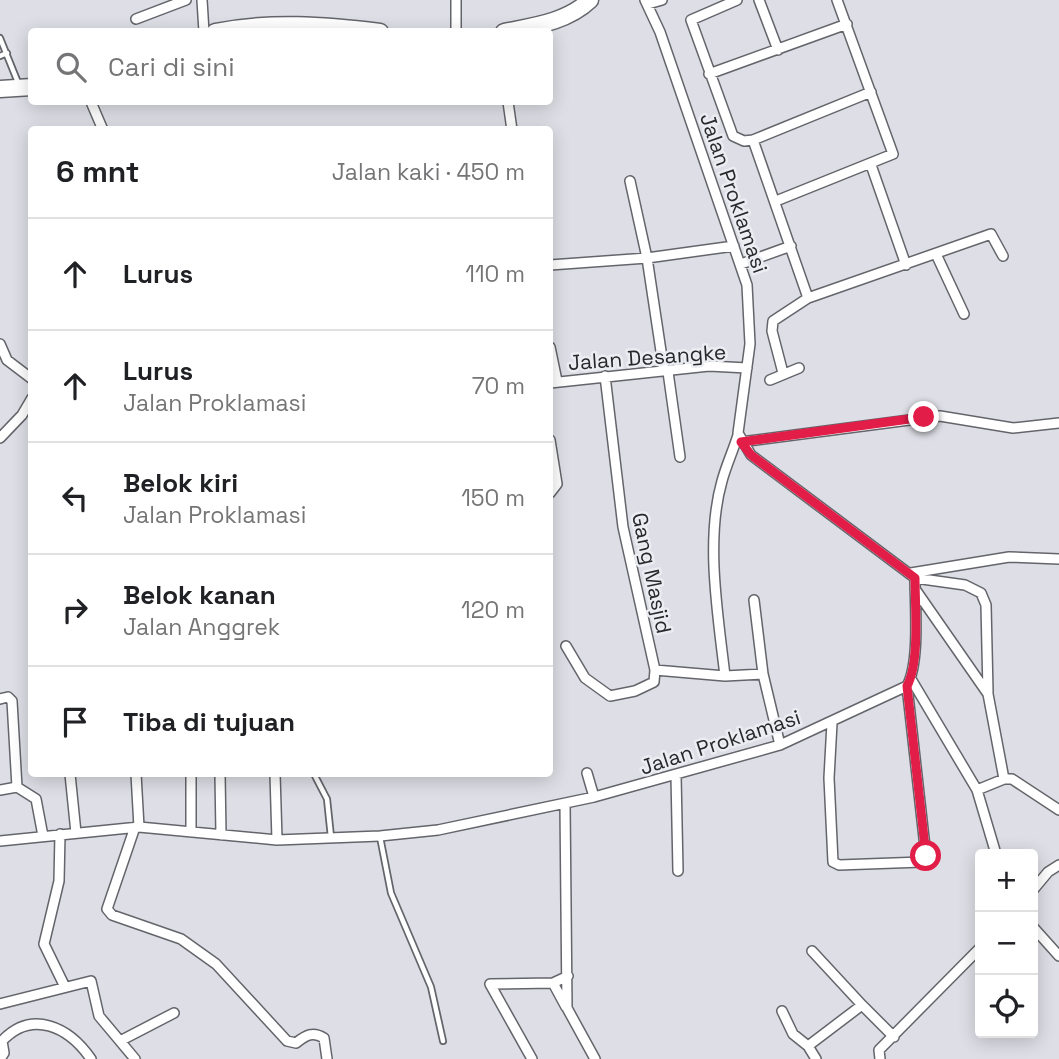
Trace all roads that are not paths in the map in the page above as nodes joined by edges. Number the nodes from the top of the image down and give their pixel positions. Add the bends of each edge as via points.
1 (186, 0) edge
2 (202, 0) edge
3 (456, 0) edge
4 (590, 0) edge
5 (663, 0) edge
6 (737, 0) edge
7 (759, 0) edge
8 (837, 0) edge
9 (647, 2) edge
10 (136, 19) dead end
11 (847, 24) junction
12 (204, 28) edge
13 (234, 28) edge
14 (334, 28) edge
15 (456, 28) edge
16 (526, 28) edge
17 (0, 38) edge
18 (778, 50) junction
19 (7, 53) junction
20 (0, 56) edge
21 (709, 74) junction
22 (26, 88) edge
23 (0, 89) edge
24 (871, 92) junction
25 (92, 105) edge
26 (508, 105) edge
27 (101, 126) edge
28 (511, 126) edge
29 (753, 141) junction
30 (871, 165) junction
31 (630, 181) dead end
32 (776, 201) junction
33 (734, 246) junction
34 (791, 246) junction
35 (936, 254) junction
36 (1003, 256) dead end
37 (647, 258) junction
38 (741, 264) junction
39 (553, 265) edge
40 (906, 265) junction
41 (808, 298) junction
42 (964, 314) dead end
43 (0, 344) edge
44 (747, 368) junction
45 (799, 368) dead end
46 (666, 371) junction
47 (783, 373) junction
48 (28, 376) edge
49 (605, 376) junction
50 (770, 380) dead end
51 (553, 382) edge
52 (28, 405) edge
53 (1059, 422) edge
54 (0, 438) edge
55 (740, 438) junction
56 (680, 457) dead end
57 (553, 459) edge
58 (553, 489) edge
59 (1059, 559) edge
60 (913, 576) junction
61 (915, 589) junction
62 (754, 600) dead end
63 (566, 646) dead end
64 (655, 670) junction
65 (763, 674) junction
66 (725, 676) junction
67 (909, 682) junction
68 (988, 694) junction
69 (0, 699) edge
70 (831, 723) junction
71 (780, 745) junction
72 (587, 773) dead end
73 (676, 776) junction
74 (70, 777) edge
75 (136, 777) edge
76 (191, 777) edge
77 (220, 777) edge
78 (275, 777) edge
79 (316, 777) edge
80 (1004, 779) junction
81 (17, 787) junction
82 (0, 790) edge
83 (977, 790) junction
84 (594, 797) junction
85 (565, 804) junction
86 (1059, 810) edge
87 (137, 827) junction
88 (191, 832) junction
89 (76, 833) junction
90 (60, 834) junction
91 (221, 835) junction
92 (43, 836) junction
93 (380, 836) junction
94 (331, 838) junction
95 (277, 840) junction
96 (0, 841) edge
97 (995, 849) edge
98 (1059, 865) edge
99 (678, 871) dead end
100 (1038, 884) edge
101 (1038, 933) edge
102 (813, 951) dead end
103 (975, 953) edge
104 (1059, 956) edge
105 (568, 976) junction
106 (553, 983) junction
107 (65, 987) junction
108 (0, 1004) edge
109 (862, 1005) junction
110 (567, 1008) junction
111 (782, 1011) dead end
112 (174, 1013) dead end
113 (0, 1030) edge
114 (894, 1037) junction
115 (2, 1041) junction
116 (120, 1041) junction
117 (443, 1041) dead end
118 (808, 1046) junction
119 (0, 1059) edge
120 (91, 1059) edge
121 (135, 1059) edge
122 (327, 1059) edge
123 (532, 1059) edge
124 (595, 1059) edge
125 (816, 1059) edge
126 (880, 1059) edge

1 - 10 street
2 - 12 street
3 - 15 street
4 - 16 highway via 571,14
5 - 9 street
6 - 21 street via 691,20
7 - 18 street
8 - 11 street
9 - 33 street, Jalan Proklamasi
11 - 18 street
11 - 24 street
13 - 14 highway via 289,24
17 - 19 lane
18 - 21 street
19 - 20 lane
19 - 22 lane
21 - 29 street via 733,136
22 - 23 highway
24 - 29 street
24 - 30 street via 894,154
25 - 27 street
26 - 28 street
29 - 32 street
30 - 32 street
30 - 40 street
31 - 37 street
32 - 34 street
33 - 37 street
33 - 38 street, Jalan Proklamasi
34 - 38 street
34 - 41 street
35 - 36 street via 992,234
35 - 40 street
35 - 42 street
37 - 39 street
37 - 46 street
38 - 44 street, Jalan Proklamasi via 747,285
40 - 41 street
41 - 47 street via 773,321
43 - 48 street via 7,360
44 - 46 street, Jalan Desangke
44 - 55 street, Jalan Proklamasi
45 - 47 street
46 - 49 street, Jalan Desangke
46 - 56 street
47 - 50 street
49 - 51 street, Jalan Desangke
49 - 64 street, Gang Masjid via 623,527
52 - 54 street
53 - 55 street via 1013,428 940,416
55 - 60 street via 751,455
55 - 66 street, Jalan Proklamasi via 722,482 715,548
57 - 58 street via 557,484
59 - 60 street via 1009,557
60 - 61 street
60 - 68 street via 965,585 981,593 986,605
61 - 67 street
61 - 68 street
62 - 65 street
63 - 64 street via 585,678 610,696 654,682
64 - 66 street
65 - 66 street
65 - 71 street
67 - 70 street, Jalan Proklamasi
67 - 70 street via 926,856 922,862 833,862
67 - 83 street
68 - 80 street
69 - 81 street via 12,701
70 - 71 street, Jalan Proklamasi
71 - 73 street, Jalan Proklamasi
72 - 84 street
73 - 84 street, Jalan Proklamasi
73 - 99 street
74 - 89 street
75 - 87 street
76 - 88 street
77 - 91 street
78 - 95 street
79 - 94 lane via 327,799
80 - 83 street
80 - 86 street via 1023,783
81 - 82 street
81 - 92 street via 36,799
83 - 97 street
84 - 85 street, Jalan Proklamasi
85 - 93 street, Jalan Proklamasi via 438,830
85 - 105 street
87 - 88 street, Jalan Proklamasi
87 - 89 street, Jalan Proklamasi
87 - 122 street via 107,909 181,939 216,964 287,1041 296,1043 317,1034 324,1038
88 - 91 street, Jalan Proklamasi
89 - 90 street, Jalan Proklamasi
90 - 92 street, Jalan Proklamasi
90 - 107 street via 59,881 44,944
91 - 95 street, Jalan Proklamasi
92 - 96 street, Jalan Proklamasi
93 - 94 street, Jalan Proklamasi
93 - 117 lane via 391,893 431,987
94 - 95 street, Jalan Proklamasi
98 - 100 street
101 - 104 street
102 - 109 street
103 - 114 street
105 - 106 street
105 - 110 street
106 - 110 street
106 - 123 street via 490,984
107 - 108 street
107 - 116 street via 91,981 99,1016
109 - 114 street
109 - 118 street
110 - 124 street
111 - 118 street via 793,1034
112 - 116 street
113 - 115 street
114 - 126 street via 878,1050
115 - 119 street
115 - 120 street via 13,1030 34,1024 61,1030
116 - 121 street
118 - 125 street

